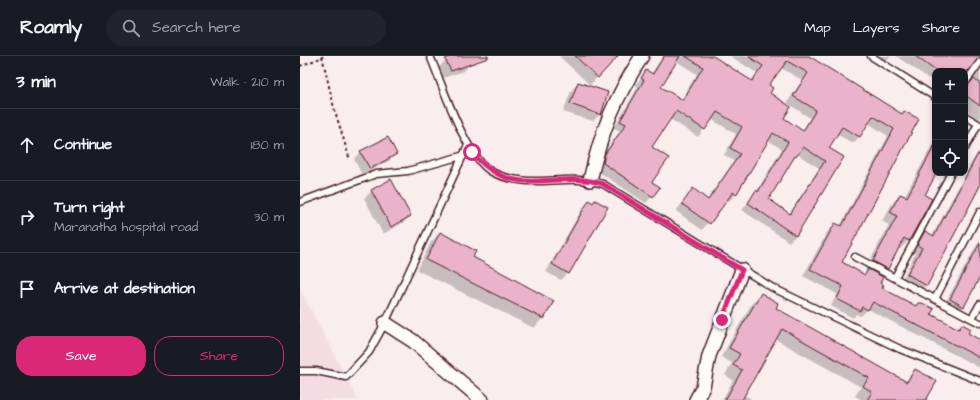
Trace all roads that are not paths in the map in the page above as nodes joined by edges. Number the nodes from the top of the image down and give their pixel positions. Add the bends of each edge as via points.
1 (430, 56) edge
2 (642, 56) edge
3 (871, 56) edge
4 (979, 67) edge
5 (968, 80) edge
6 (932, 95) edge
7 (968, 118) edge
8 (979, 125) edge
9 (968, 143) edge
10 (468, 145) junction
11 (472, 152) junction
12 (463, 156) junction
13 (949, 176) edge
14 (590, 180) junction
15 (300, 202) edge
16 (980, 212) edge
17 (855, 257) dead end
18 (742, 270) junction
19 (895, 277) junction
20 (935, 299) junction
21 (980, 304) edge
22 (972, 318) junction
23 (385, 323) junction
24 (980, 323) edge
25 (300, 371) edge
26 (980, 381) edge
27 (482, 400) edge
28 (696, 400) edge

1 - 10 lane
2 - 14 street via 622,87 610,113
3 - 6 lane
4 - 5 lane
7 - 8 lane
8 - 9 lane
10 - 11 lane
10 - 12 lane
11 - 12 lane
11 - 14 lane via 492,172 505,178 551,182
12 - 15 lane via 408,171 376,174
12 - 23 lane
13 - 19 lane
14 - 18 lane via 603,184
16 - 20 lane
17 - 19 lane
18 - 26 lane via 856,329
18 - 28 street via 709,356 703,388
19 - 20 lane
20 - 22 lane
21 - 22 lane
22 - 24 lane
23 - 25 lane via 369,352 346,377 316,371
23 - 27 street via 418,345

